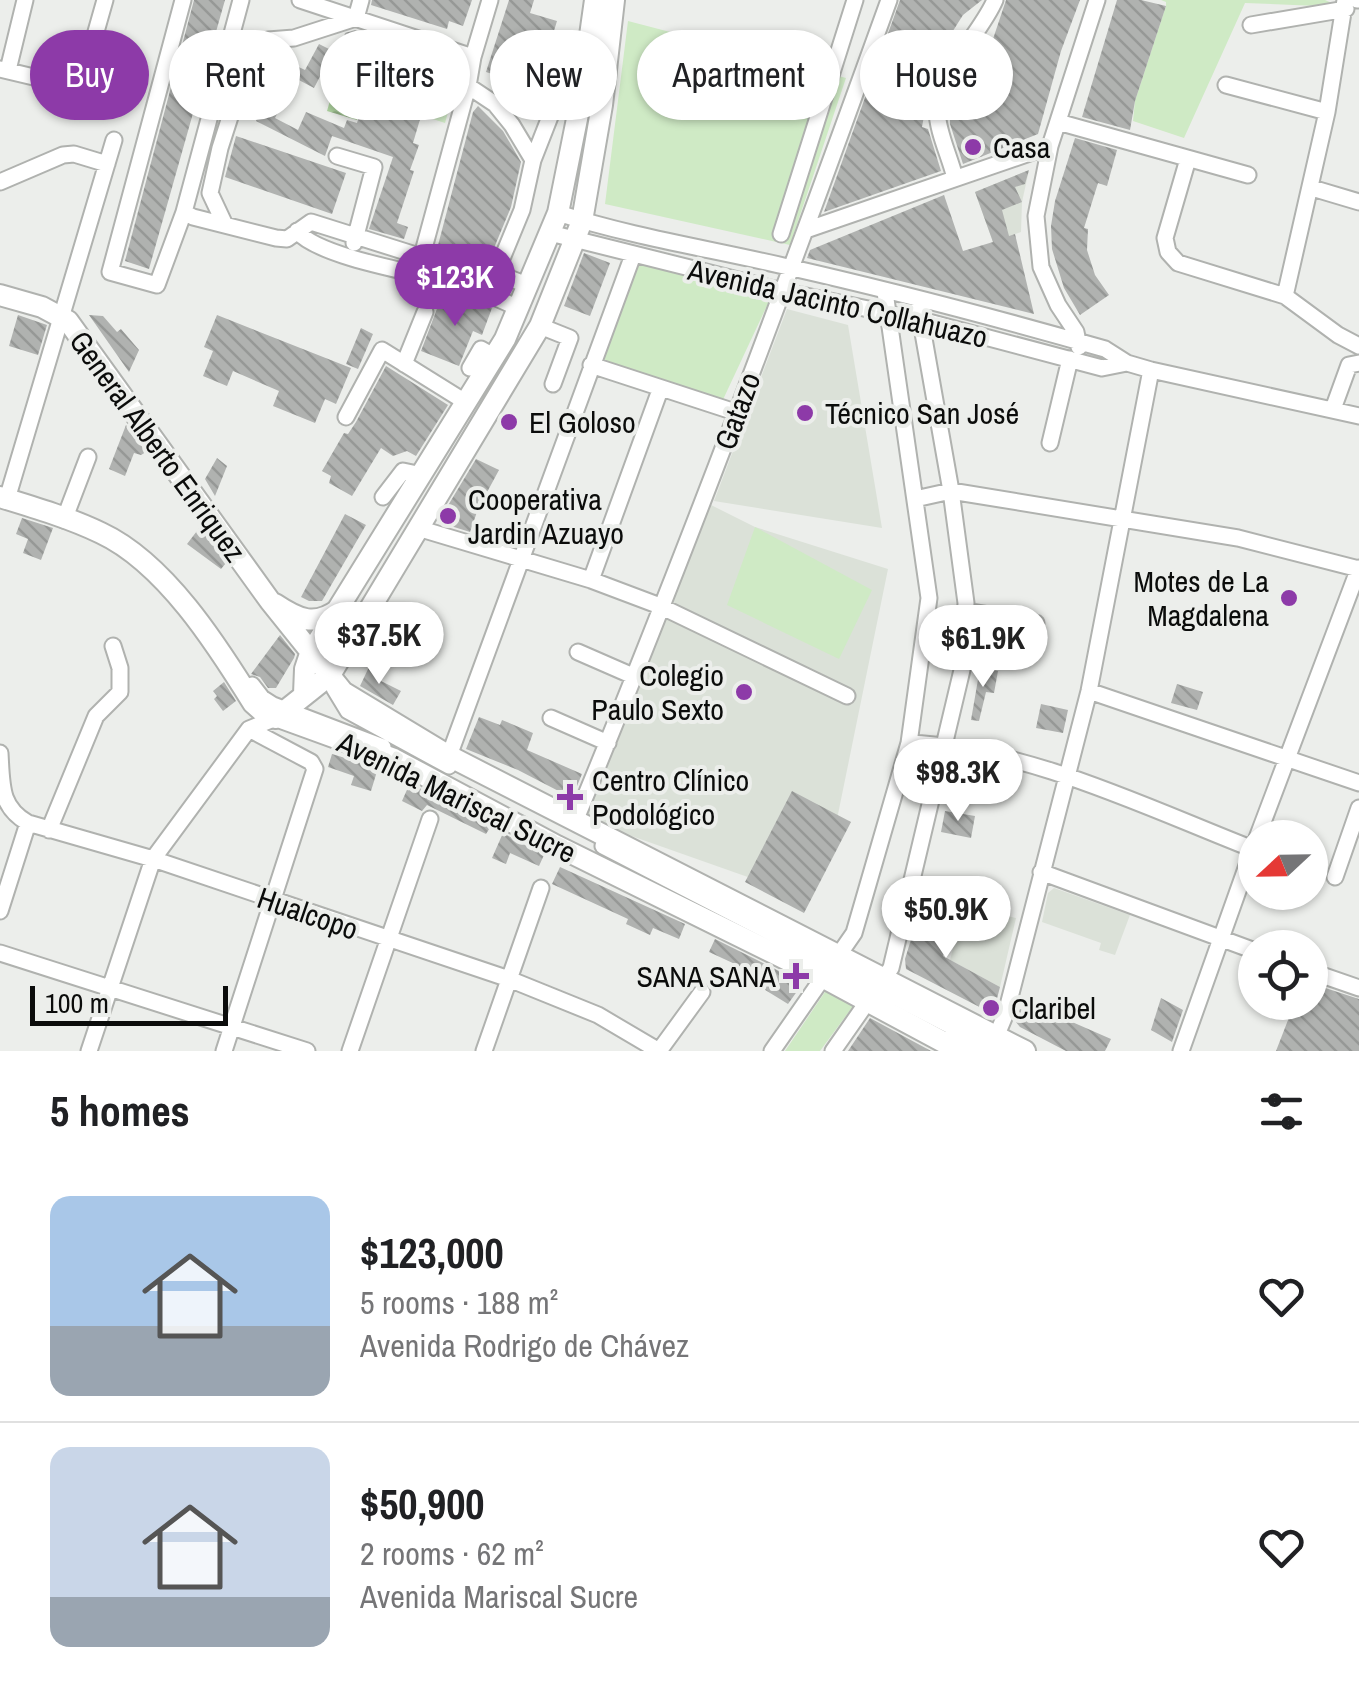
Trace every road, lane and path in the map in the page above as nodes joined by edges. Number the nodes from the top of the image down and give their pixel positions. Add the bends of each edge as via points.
1 (25, 0) edge
2 (104, 0) edge
3 (184, 0) edge
4 (241, 0) edge
5 (300, 0) edge
6 (362, 0) edge
7 (490, 0) edge
8 (596, 0) edge
9 (614, 0) edge
10 (855, 0) edge
11 (889, 0) edge
12 (995, 0) edge
13 (1097, 1) edge
14 (1352, 2) edge
15 (356, 18) junction
16 (1251, 24) dead end
17 (840, 50) edge
18 (472, 57) junction
19 (4, 69) edge
20 (470, 72) edge
21 (1226, 85) dead end
22 (470, 87) edge
23 (840, 109) edge
24 (848, 112) junction
25 (1327, 112) junction
26 (459, 120) edge
27 (549, 120) edge
28 (818, 120) edge
29 (1058, 122) junction
30 (114, 140) dead end
31 (1050, 146) junction
32 (337, 156) dead end
33 (1188, 159) junction
34 (533, 160) junction
35 (106, 164) junction
36 (1248, 176) dead end
37 (956, 178) junction
38 (0, 182) edge
39 (1312, 188) junction
40 (1359, 202) edge
41 (184, 212) junction
42 (554, 223) junction
43 (224, 225) junction
44 (578, 230) junction
45 (806, 230) junction
46 (297, 231) junction
47 (781, 234) dead end
48 (356, 236) junction
49 (633, 255) junction
50 (350, 256) junction
51 (422, 257) junction
52 (791, 267) junction
53 (492, 272) junction
54 (417, 274) junction
55 (782, 291) junction
56 (480, 292) junction
57 (885, 292) junction
58 (524, 294) junction
59 (0, 296) edge
60 (1285, 296) junction
61 (551, 297) junction
62 (917, 299) junction
63 (425, 312) dead end
64 (888, 313) junction
65 (61, 315) junction
66 (921, 320) junction
67 (540, 326) junction
68 (1080, 342) junction
69 (1359, 346) edge
70 (495, 357) junction
71 (1074, 360) junction
72 (1127, 363) junction
73 (1359, 363) edge
74 (404, 364) junction
75 (591, 365) junction
76 (470, 368) dead end
77 (1151, 370) junction
78 (552, 384) dead end
79 (660, 390) junction
80 (467, 402) junction
81 (1333, 409) junction
82 (735, 412) junction
83 (1359, 416) edge
84 (346, 417) dead end
85 (1050, 443) dead end
86 (88, 456) dead end
87 (422, 475) junction
88 (951, 492) junction
89 (4, 495) edge
90 (383, 497) dead end
91 (914, 499) junction
92 (65, 518) junction
93 (1120, 519) junction
94 (421, 529) junction
95 (520, 559) junction
96 (1359, 569) edge
97 (592, 580) junction
98 (270, 600) junction
99 (660, 606) junction
100 (340, 608) junction
101 (966, 612) junction
102 (1036, 623) dead end
103 (113, 646) dead end
104 (578, 652) dead end
105 (310, 654) junction
106 (330, 675) junction
107 (633, 676) junction
108 (1089, 691) junction
109 (304, 694) junction
110 (848, 696) dead end
111 (282, 714) junction
112 (551, 718) dead end
113 (248, 729) junction
114 (608, 743) junction
115 (909, 743) junction
116 (946, 745) junction
117 (0, 753) edge
118 (449, 756) junction
119 (1290, 758) junction
120 (1066, 776) junction
121 (1359, 782) edge
122 (1359, 808) edge
123 (430, 819) dead end
124 (576, 819) junction
125 (1264, 820) edge
126 (28, 823) junction
127 (50, 830) junction
128 (1238, 837) edge
129 (153, 859) junction
130 (1041, 872) junction
131 (1335, 876) dead end
132 (540, 888) dead end
133 (1238, 890) edge
134 (274, 902) junction
135 (0, 911) edge
136 (1220, 939) junction
137 (389, 941) junction
138 (1238, 945) edge
139 (0, 953) edge
140 (831, 968) junction
141 (1328, 977) edge
142 (509, 979) junction
143 (109, 986) junction
144 (1359, 988) edge
145 (702, 992) dead end
146 (876, 992) junction
147 (232, 1026) junction
148 (998, 1044) edge
149 (89, 1051) edge
150 (224, 1051) edge
151 (306, 1051) edge
152 (350, 1051) edge
153 (484, 1051) edge
154 (659, 1051) edge
155 (772, 1051) edge
156 (833, 1051) edge
157 (960, 1051) edge
158 (979, 1051) edge
159 (1025, 1051) edge
160 (1181, 1051) edge

1 - 19 street
2 - 19 street via 80,88
3 - 41 street via 110,272 157,285
4 - 41 street
5 - 15 street
6 - 15 street
7 - 18 street
8 - 42 main road
9 - 44 main road
10 - 17 street
11 - 24 street, Gatazo
12 - 37 street via 957,59 937,108
13 - 29 street
14 - 16 street
14 - 25 street
15 - 18 street
15 - 43 street via 268,40 255,52 210,194
18 - 20 street
21 - 25 street
22 - 34 street via 512,124
23 - 24 street
24 - 45 street, Gatazo
25 - 39 street
26 - 51 street
27 - 34 street
28 - 47 street
29 - 31 street
29 - 33 street
30 - 35 street
31 - 37 street
31 - 68 street via 1036,216 1042,267
32 - 48 street via 374,167
33 - 36 street
33 - 60 street via 1165,238 1168,252 1178,262
34 - 53 street via 522,210
35 - 38 street via 63,154
35 - 65 street
37 - 45 street
39 - 40 street
39 - 60 street
41 - 43 street
42 - 44 street, Avenida Jacinto Collahuazo
42 - 58 main road
43 - 46 street via 286,239
44 - 49 street, Avenida Jacinto Collahuazo
44 - 52 street, Avenida Jacinto Collahuazo
44 - 61 main road
45 - 52 street, Gatazo
46 - 48 street via 311,222
46 - 50 street
48 - 50 street
48 - 51 street
49 - 55 street, Avenida Jacinto Collahuazo
49 - 75 street
50 - 54 street
51 - 53 street
51 - 54 street
52 - 55 street, Gatazo
52 - 57 street, Avenida Jacinto Collahuazo
53 - 56 street
53 - 58 street
54 - 56 street
55 - 64 street, Avenida Jacinto Collahuazo
55 - 82 street, Gatazo
56 - 58 street
57 - 62 street, Avenida Jacinto Collahuazo
57 - 64 street
58 - 61 main road
58 - 70 main road
59 - 65 main road, General Alberto Enriquez
60 - 69 street
61 - 67 main road
62 - 66 street
62 - 68 street, Avenida Jacinto Collahuazo
63 - 74 street
64 - 66 street, Avenida Jacinto Collahuazo
64 - 91 street
65 - 89 street
65 - 98 main road, General Alberto Enriquez
66 - 71 street, Avenida Jacinto Collahuazo
66 - 88 street
67 - 78 street via 570,338
67 - 94 main road
68 - 71 street
68 - 72 street, Avenida Jacinto Collahuazo
70 - 76 street via 481,349
70 - 80 main road
71 - 72 street, Avenida Jacinto Collahuazo via 1102,368
71 - 85 street
72 - 77 street, Avenida Jacinto Collahuazo
73 - 81 street via 1349,364
74 - 80 street
74 - 84 street via 382,350
75 - 79 street
75 - 95 street
77 - 81 street, Avenida Jacinto Collahuazo
77 - 93 street
79 - 82 street
79 - 97 street
80 - 87 main road
81 - 83 street, Avenida Jacinto Collahuazo
82 - 99 street, Gatazo
86 - 92 street
87 - 90 street via 403,471
87 - 100 main road
88 - 91 street
88 - 93 street
88 - 101 street
89 - 92 main road, Avenida Mariscal Sucre
91 - 115 street via 928,612
92 - 111 main road, Avenida Mariscal Sucre via 102,533 150,568 181,600 253,703
93 - 96 street via 1238,538
93 - 108 street
94 - 95 street
94 - 106 main road
95 - 97 street
95 - 118 street
96 - 119 street
97 - 99 street
98 - 100 main road via 306,619 324,620
98 - 105 main road, General Alberto Enriquez
99 - 107 street, Gatazo
99 - 110 street
100 - 105 main road
101 - 102 street
101 - 116 street
103 - 127 street via 120,692 96,716
104 - 107 street
105 - 106 main road, General Alberto Enriquez
105 - 109 main road
106 - 109 main road
106 - 118 main road, Avenida Mariscal Sucre via 343,692
106 - 140 street via 348,711 397,740
107 - 114 street, Gatazo
108 - 119 street
108 - 120 street
109 - 111 main road
111 - 113 street
111 - 140 main road, Avenida Mariscal Sucre via 394,759 557,846
112 - 114 street
113 - 129 street
113 - 134 street via 315,769
114 - 124 street, Gatazo
115 - 116 street
115 - 140 street via 854,933
116 - 120 street
116 - 146 street via 891,968
117 - 126 street via 4,807
118 - 124 main road, Avenida Mariscal Sucre
119 - 121 street
119 - 125 street
120 - 128 street
120 - 130 street
122 - 131 street
123 - 137 street
124 - 140 main road, Avenida Mariscal Sucre
126 - 127 street, Hualcopo
126 - 135 street
127 - 129 street, Hualcopo
129 - 134 street, Hualcopo
129 - 143 street
130 - 136 street
130 - 148 street
132 - 142 street
133 - 136 street
134 - 137 street, Hualcopo
134 - 147 street
136 - 138 street
136 - 160 street
137 - 142 street, Hualcopo
137 - 152 street
139 - 143 street
140 - 146 main road, Avenida Mariscal Sucre
140 - 146 main road, Avenida Mariscal Sucre
140 - 155 street
141 - 144 street
142 - 153 street
142 - 154 street, Hualcopo via 598,1015
143 - 147 street
143 - 149 street
145 - 154 street
146 - 148 main road, Avenida Mariscal Sucre
146 - 156 street
146 - 157 main road, Avenida Mariscal Sucre
146 - 158 street
147 - 150 street
147 - 151 street
148 - 159 main road, Avenida Mariscal Sucre

